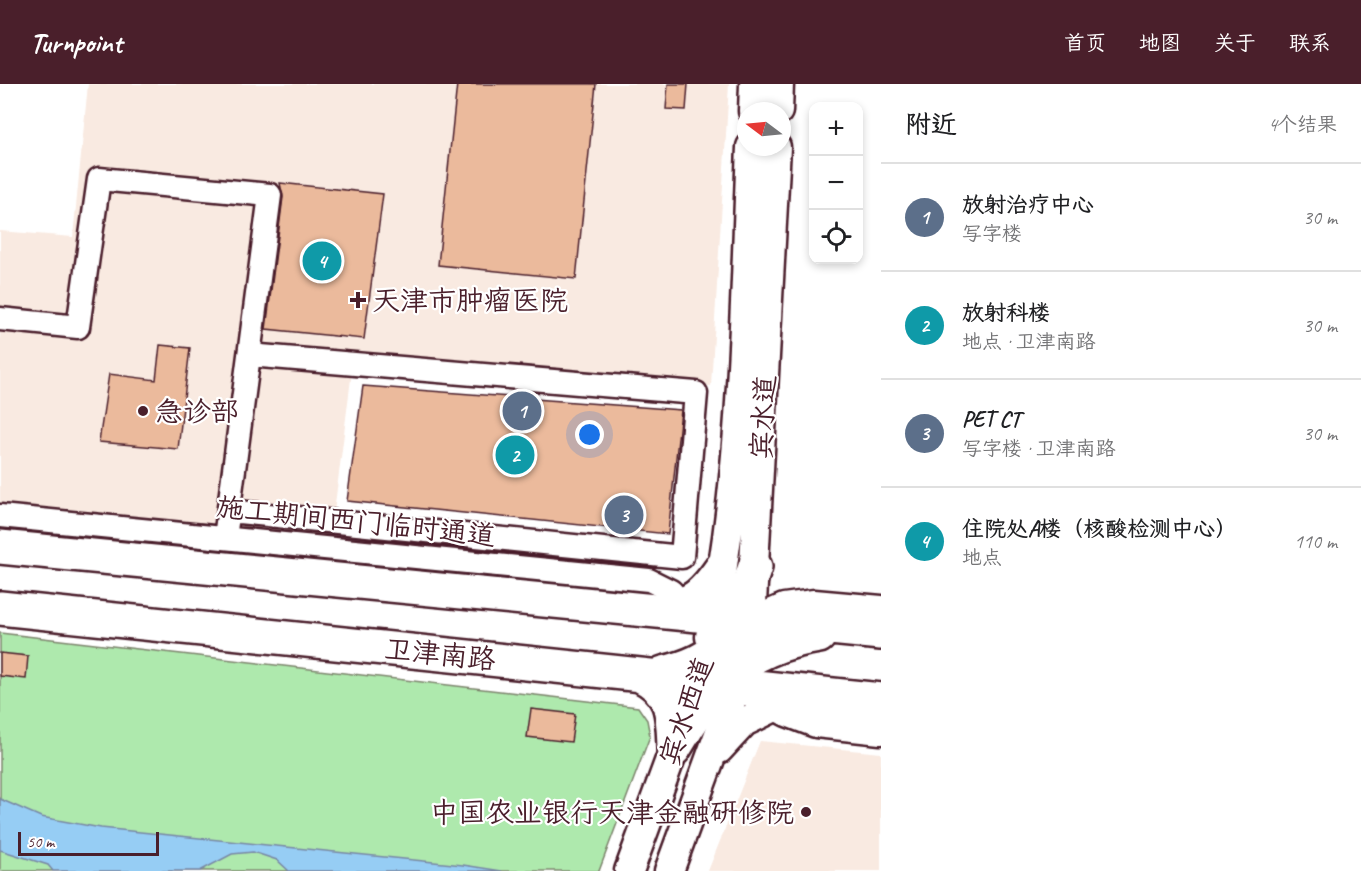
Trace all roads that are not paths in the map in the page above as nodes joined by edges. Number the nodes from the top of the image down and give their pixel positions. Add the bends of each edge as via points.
1 (754, 84) edge
2 (779, 84) edge
3 (753, 102) edge
4 (778, 102) edge
5 (751, 156) edge
6 (775, 156) edge
7 (0, 319) edge
8 (249, 355) junction
9 (229, 511) junction
10 (0, 516) edge
11 (225, 538) junction
12 (0, 547) edge
13 (741, 562) junction
14 (0, 608) edge
15 (648, 610) junction
16 (881, 610) edge
17 (715, 616) junction
18 (867, 632) edge
19 (640, 675) junction
20 (718, 678) junction
21 (818, 693) junction
22 (881, 700) edge
23 (774, 706) junction
24 (881, 730) edge
25 (674, 749) junction
26 (708, 766) junction
27 (629, 871) edge
28 (669, 871) edge

1 - 3 main road
2 - 4 main road
5 - 13 main road, 宾水道 via 741,385
6 - 13 main road, 宾水道
7 - 8 lane via 78,327 99,179 270,195
8 - 9 lane
8 - 9 lane via 696,393 682,557
9 - 11 lane
10 - 11 lane, 施工期间西门临时通道
11 - 17 lane, 施工期间西门临时通道 via 649,580
12 - 15 highway
13 - 17 highway
13 - 17 main road via 699,593
14 - 19 highway, 卫津南路
15 - 17 highway
15 - 20 main road via 683,627 699,645
16 - 17 main road via 814,603
17 - 18 highway
17 - 20 highway via 722,646
18 - 20 highway via 786,644
19 - 20 highway, 卫津南路
19 - 25 highway via 658,685 667,699
20 - 21 highway, 卫津南路
20 - 23 main road
20 - 25 highway
20 - 26 main road, 宾水西道
21 - 22 highway, 卫津南路
21 - 23 main road
23 - 24 main road via 816,723
23 - 26 main road via 744,722
25 - 27 main road, 宾水西道
26 - 28 main road, 宾水西道

